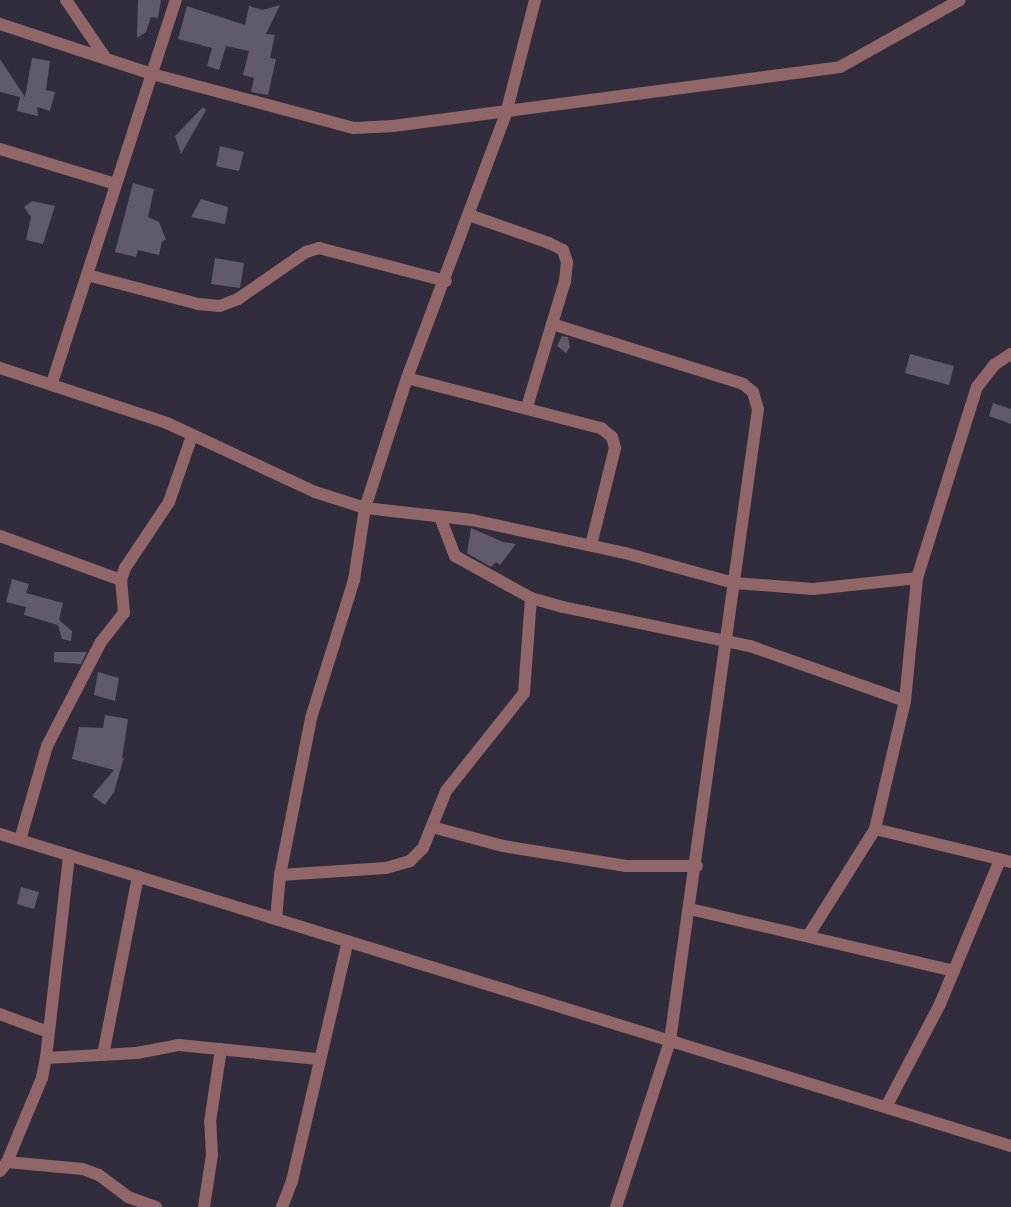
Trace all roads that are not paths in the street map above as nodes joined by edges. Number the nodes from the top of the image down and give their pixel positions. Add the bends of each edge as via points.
1 (66, 0) edge
2 (176, 0) edge
3 (535, 0) edge
4 (960, 0) edge
5 (0, 24) edge
6 (104, 56) junction
7 (152, 74) junction
8 (507, 110) junction
9 (2, 149) edge
10 (0, 162) edge
11 (116, 184) junction
12 (469, 215) junction
13 (87, 275) junction
14 (446, 281) junction
15 (552, 324) junction
16 (1011, 354) edge
17 (0, 368) edge
18 (407, 378) junction
19 (52, 384) junction
20 (527, 407) junction
21 (192, 436) junction
22 (365, 508) junction
23 (440, 517) junction
24 (0, 536) edge
25 (591, 546) junction
26 (917, 578) junction
27 (121, 580) junction
28 (734, 583) junction
29 (531, 598) junction
30 (724, 640) junction
31 (905, 701) junction
32 (432, 827) junction
33 (875, 829) junction
34 (0, 834) edge
35 (20, 840) junction
36 (69, 855) junction
37 (1005, 861) edge
38 (697, 866) junction
39 (280, 875) junction
40 (138, 876) junction
41 (690, 909) junction
42 (276, 919) junction
43 (808, 936) junction
44 (348, 941) junction
45 (954, 972) junction
46 (0, 1014) edge
47 (48, 1032) junction
48 (670, 1040) junction
49 (221, 1049) junction
50 (103, 1055) junction
51 (46, 1058) junction
52 (318, 1059) junction
53 (886, 1107) junction
54 (1011, 1146) edge
55 (4, 1166) edge
56 (128, 1202) edge
57 (156, 1207) edge
58 (204, 1207) edge
59 (282, 1207) edge
60 (616, 1207) edge

1 - 6 street
2 - 7 street
3 - 8 street
4 - 8 street via 840,67
5 - 6 street
6 - 7 street
7 - 8 street via 354,128
7 - 11 street
8 - 12 street
9 - 10 street
9 - 11 street
11 - 13 street
12 - 14 street
12 - 15 street via 563,250 567,262 565,281
13 - 14 street via 198,304 220,306 238,298 306,252 319,248
13 - 19 street
14 - 18 street
15 - 20 street
15 - 28 street via 743,384 753,392 758,409
16 - 26 street via 994,365 977,387
17 - 19 street
18 - 20 street
18 - 22 street
19 - 21 street via 167,424
20 - 25 street via 601,428 612,437 615,448
21 - 22 street via 315,492
21 - 27 street via 169,502 125,568
22 - 23 street
22 - 39 street via 354,580 311,718
23 - 25 street
23 - 29 street via 455,556
24 - 27 street
25 - 28 street
26 - 28 street via 813,589
26 - 31 street
27 - 35 street via 124,613 105,635 47,746
28 - 30 street
29 - 30 street
29 - 32 street via 524,693 446,791
30 - 31 street via 750,646
30 - 38 street
31 - 33 street
32 - 38 street via 503,846 626,866
32 - 39 street via 423,848 410,861 386,868
33 - 37 street
33 - 43 street
34 - 35 street
35 - 36 street
36 - 40 street
36 - 47 street
37 - 45 street
38 - 41 street
39 - 42 street
40 - 42 street
40 - 50 street
41 - 43 street
41 - 48 street
42 - 44 street
43 - 45 street
44 - 48 street
44 - 52 street
45 - 53 street
46 - 47 street
47 - 51 street
48 - 53 street
48 - 60 street
49 - 50 street via 179,1045
49 - 52 street
49 - 58 street via 210,1122 212,1155
50 - 51 street
51 - 55 street via 42,1078
52 - 59 street via 292,1181
53 - 54 street
55 - 56 street via 83,1168 99,1175
56 - 57 street

